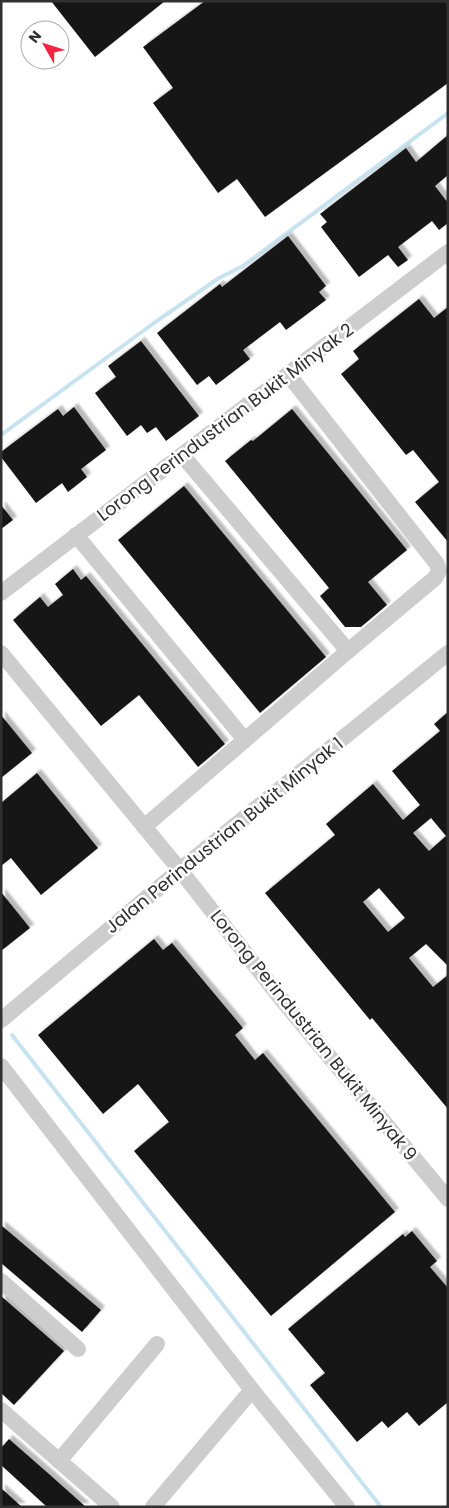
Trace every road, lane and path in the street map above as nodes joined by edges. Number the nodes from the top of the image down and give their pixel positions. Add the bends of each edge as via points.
1 (448, 252) edge
2 (288, 374) junction
3 (182, 455) junction
4 (76, 536) junction
5 (1, 593) edge
6 (348, 650) junction
7 (1, 653) edge
8 (448, 653) edge
9 (245, 740) junction
10 (144, 827) junction
11 (180, 870) junction
12 (1, 1020) edge
13 (1, 1066) edge
14 (448, 1199) edge
15 (1, 1281) edge
16 (157, 1344) dead end
17 (78, 1349) dead end
18 (252, 1390) junction
19 (1, 1410) edge
20 (59, 1461) junction
21 (112, 1507) edge
22 (153, 1507) edge
23 (346, 1507) edge

1 - 2 street, Lorong Perindustrian Bukit Minyak 2
2 - 3 street, Lorong Perindustrian Bukit Minyak 2
2 - 6 street via 437,564 439,571 435,578
3 - 4 street, Lorong Perindustrian Bukit Minyak 2
3 - 6 street
4 - 5 street, Lorong Perindustrian Bukit Minyak 2
4 - 9 street
6 - 9 street
7 - 10 street, Lorong Perindustrian Bukit Minyak 9
8 - 11 street, Jalan Perindustrian Bukit Minyak 1
9 - 10 street
10 - 11 street, Lorong Perindustrian Bukit Minyak 9
11 - 12 street, Jalan Perindustrian Bukit Minyak 1
11 - 14 street, Lorong Perindustrian Bukit Minyak 9 via 283,1001
13 - 18 street
15 - 17 street
16 - 20 street
18 - 22 street
18 - 23 street
19 - 20 street
20 - 21 street

